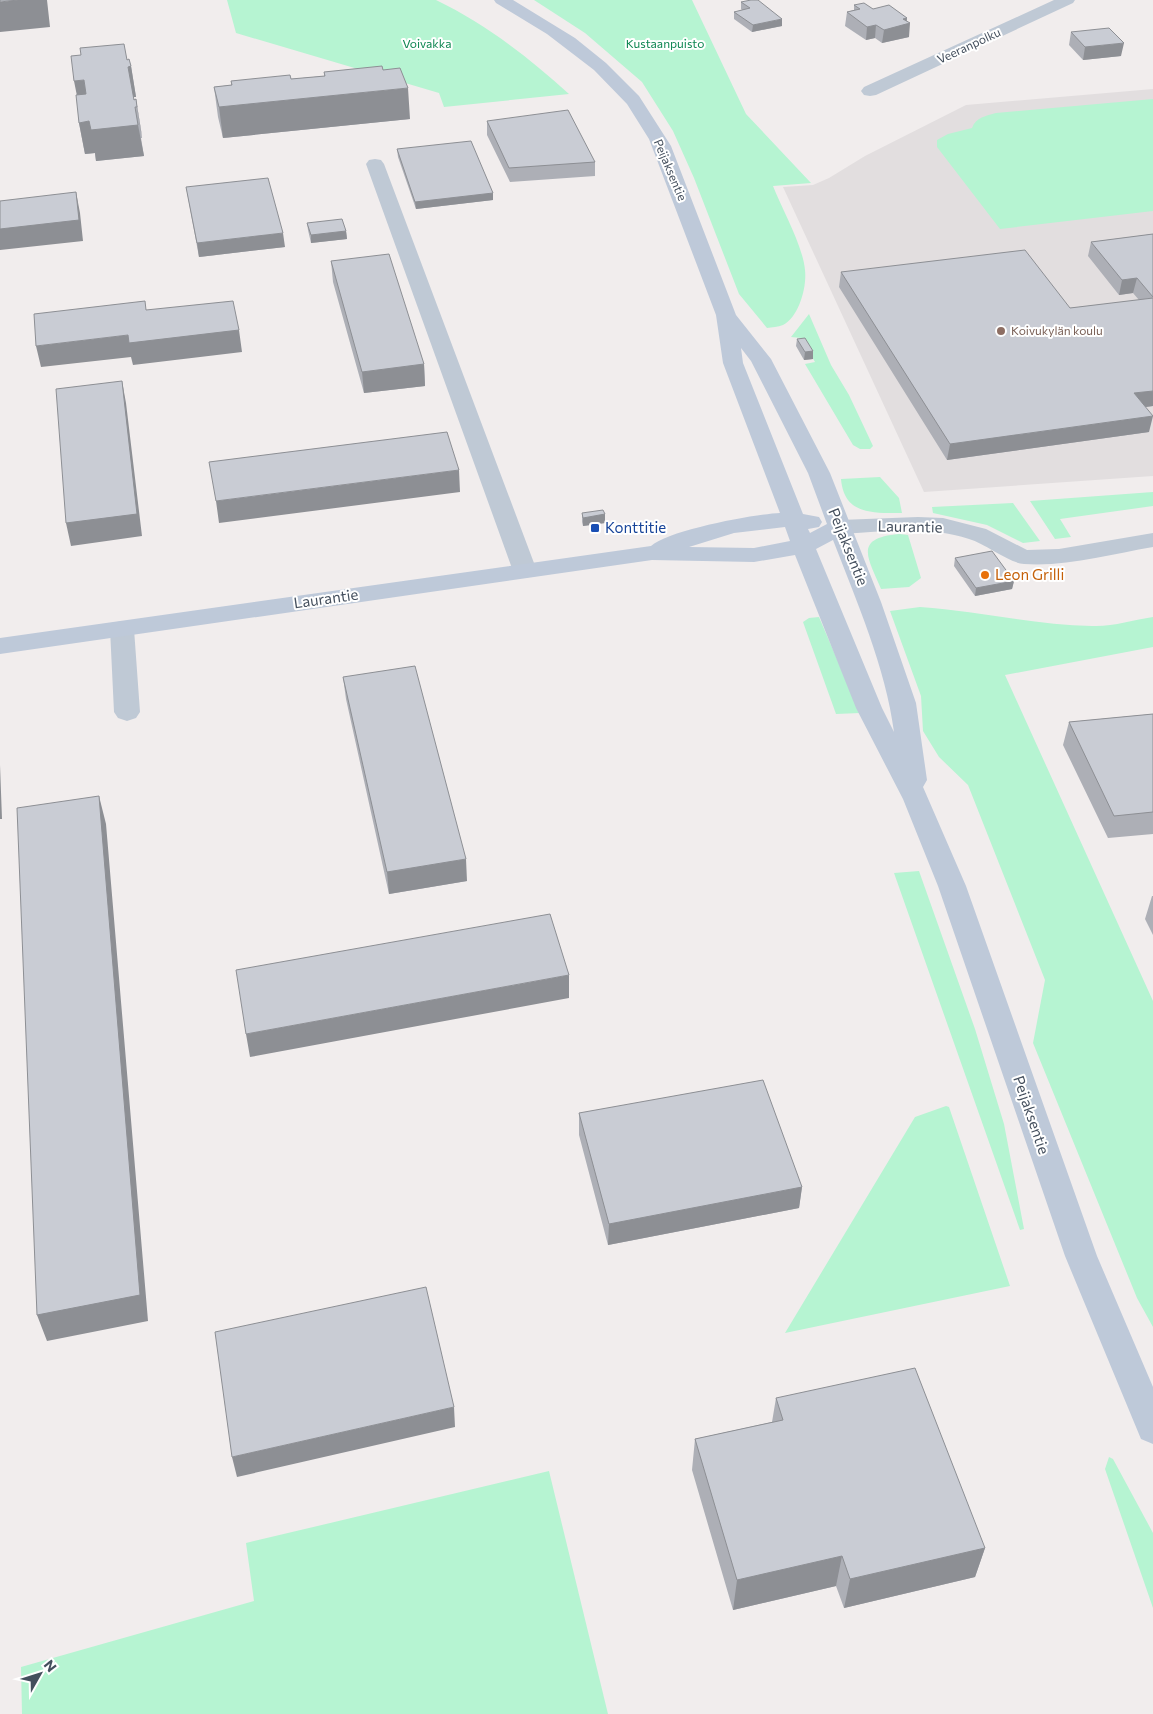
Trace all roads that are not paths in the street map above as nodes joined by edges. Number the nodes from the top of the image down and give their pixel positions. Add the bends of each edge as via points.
1 (502, 0) edge
2 (1067, 0) edge
3 (870, 91) dead end
4 (375, 164) dead end
5 (726, 315) junction
6 (793, 519) junction
7 (840, 527) junction
8 (1153, 540) edge
9 (803, 546) junction
10 (652, 553) junction
11 (526, 570) junction
12 (122, 629) junction
13 (0, 646) edge
14 (127, 712) dead end
15 (916, 799) junction
16 (1153, 1428) edge

1 - 5 main road, Peijaksentie via 554,30 606,70 629,95 662,146
2 - 3 street, Veeranpolku
4 - 11 street
5 - 6 main road, Peijaksentie via 733,363
5 - 7 main road, Peijaksentie via 761,359 819,473
6 - 7 main road, Laurantie
6 - 9 main road, Peijaksentie
6 - 10 main road, Laurantie via 700,534
7 - 8 street, Laurantie via 943,526 978,534 1024,557 1059,556
7 - 9 main road, Laurantie
7 - 15 main road, Peijaksentie via 870,602 903,703
9 - 10 main road, Laurantie via 754,555
9 - 15 main road, Peijaksentie via 869,708
10 - 11 main road, Laurantie
11 - 12 main road, Laurantie
12 - 13 main road, Laurantie
12 - 14 street
15 - 16 main road, Peijaksentie via 952,886 1080,1256

